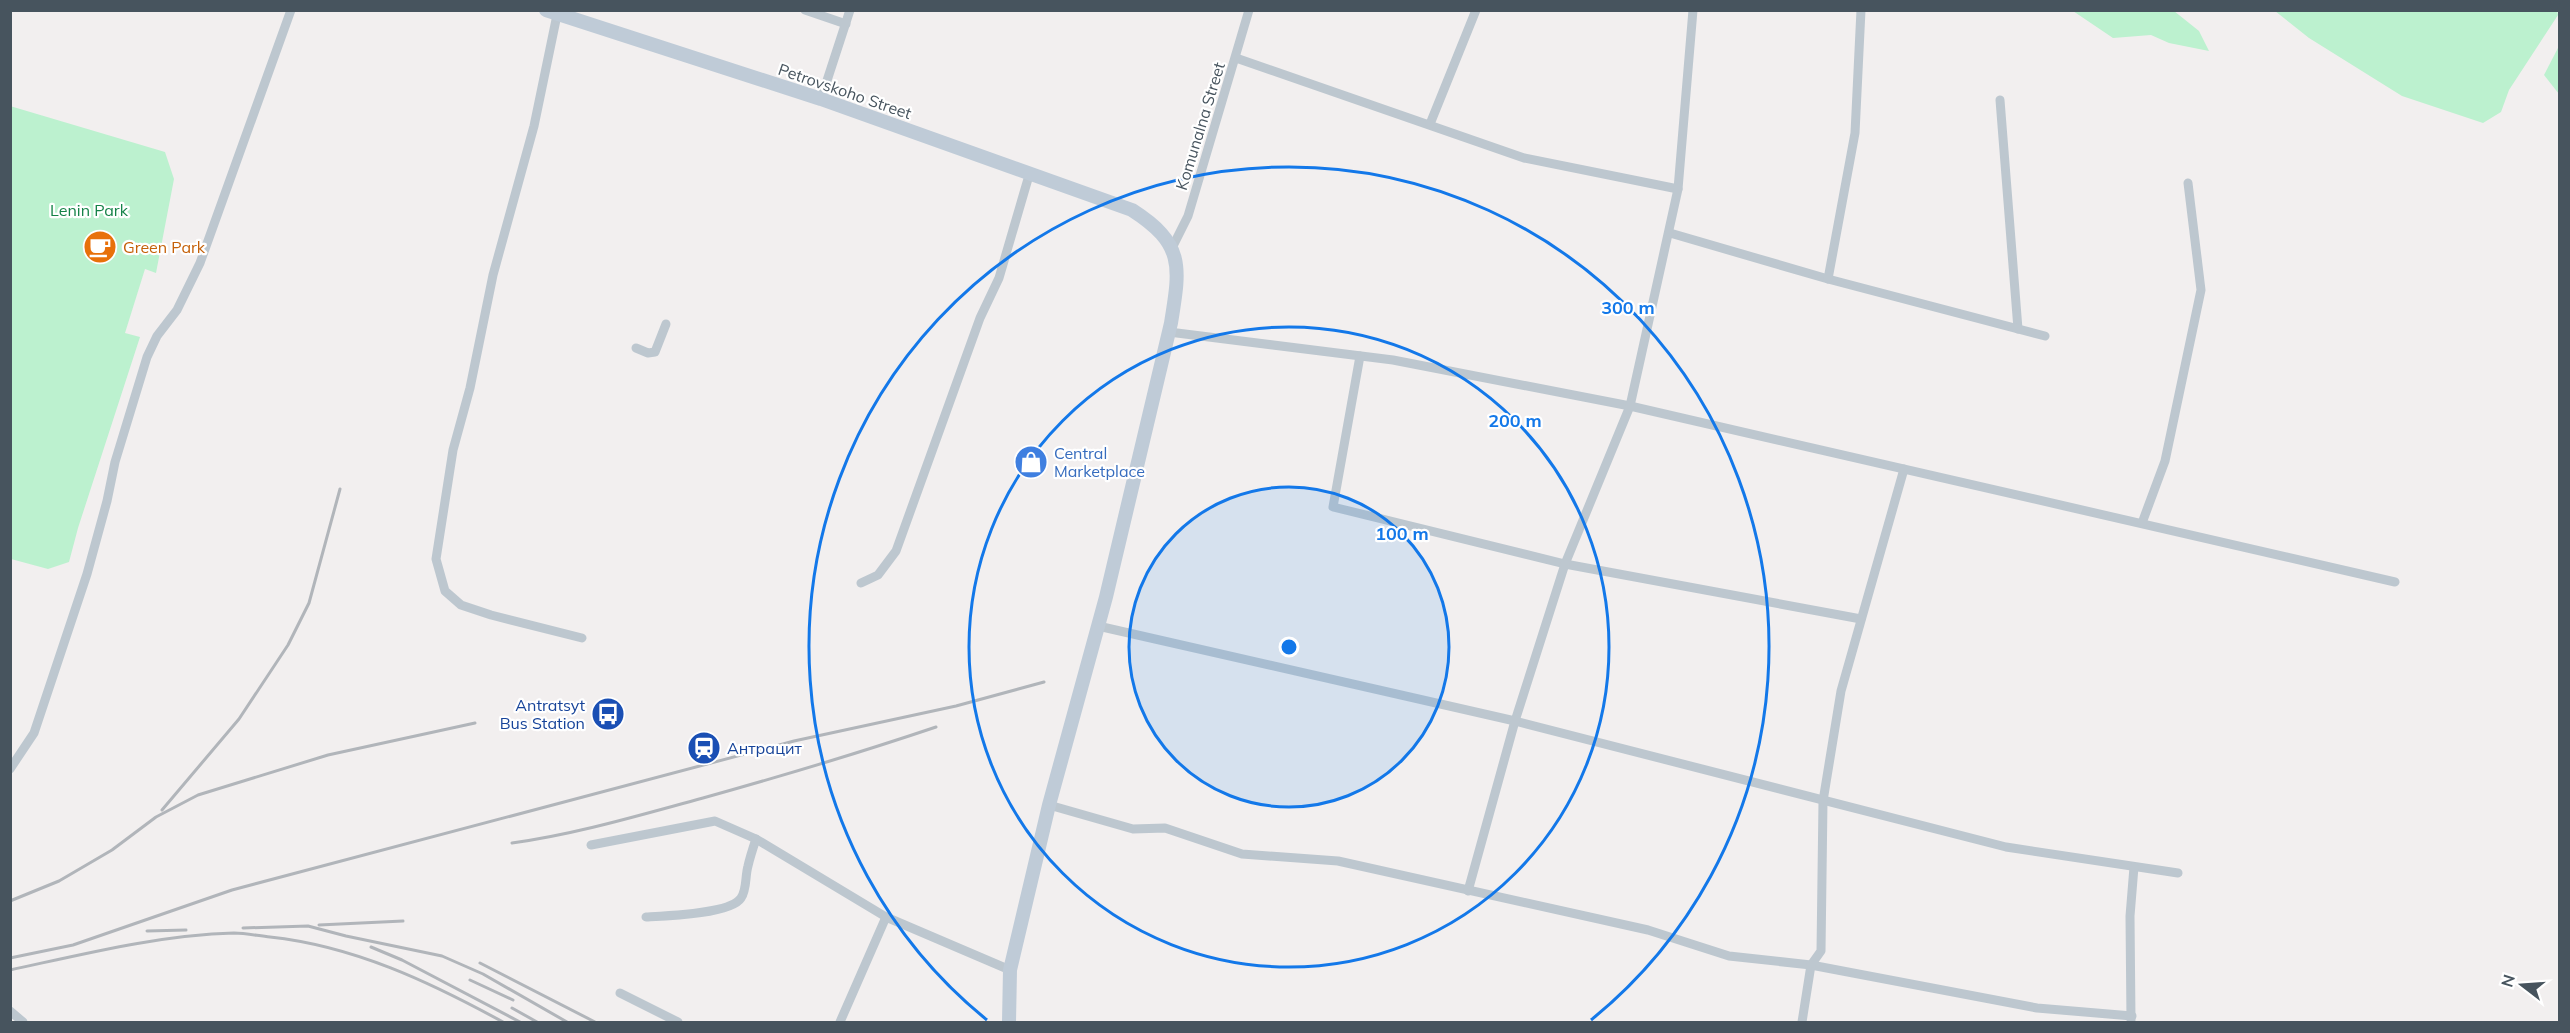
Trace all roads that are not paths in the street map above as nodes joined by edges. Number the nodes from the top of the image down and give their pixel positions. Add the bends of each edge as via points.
1 (291, 10) edge
2 (805, 10) edge
3 (850, 10) edge
4 (1250, 10) edge
5 (1476, 10) edge
6 (1693, 10) edge
7 (1861, 10) edge
8 (551, 13) edge
9 (846, 24) junction
10 (1236, 58) junction
11 (821, 99) junction
12 (2000, 100) dead end
13 (1430, 124) junction
14 (1030, 172) junction
15 (2188, 183) dead end
16 (1678, 189) junction
17 (1670, 233) junction
18 (1172, 248) junction
19 (1828, 279) junction
20 (666, 324) dead end
21 (2018, 328) junction
22 (1169, 332) junction
23 (2045, 336) dead end
24 (636, 348) dead end
25 (1360, 356) junction
26 (1630, 406) junction
27 (1904, 469) junction
28 (2142, 523) junction
29 (1565, 564) junction
30 (2395, 582) dead end
31 (861, 583) dead end
32 (1861, 619) junction
33 (1098, 626) junction
34 (582, 638) dead end
35 (1515, 721) junction
36 (10, 769) edge
37 (1823, 801) junction
38 (1049, 805) junction
39 (756, 839) junction
40 (591, 845) dead end
41 (2134, 867) junction
42 (2178, 873) dead end
43 (1468, 891) junction
44 (646, 917) dead end
45 (886, 917) junction
46 (1811, 965) junction
47 (1010, 970) junction
48 (620, 993) dead end
49 (10, 1011) edge
50 (2131, 1019) edge
51 (23, 1023) edge
52 (678, 1023) edge
53 (840, 1023) edge
54 (1009, 1023) edge
55 (1802, 1023) edge

1 - 36 street via 200,263 177,310 147,357 87,574 34,733
2 - 9 street
3 - 9 street
4 - 10 street, Komunalna Street
5 - 13 street
6 - 16 street
7 - 19 street via 1855,133
8 - 11 street, Petrovskoho Street
8 - 34 street via 534,126 493,275 453,450 436,559 445,591 461,605
9 - 11 street
10 - 13 street
10 - 18 street, Komunalna Street via 1188,216
11 - 14 street, Petrovskoho Street
12 - 21 street
13 - 16 street via 1524,158
14 - 18 street, Petrovskoho Street via 1132,210 1155,224
14 - 31 street via 999,278 896,551 878,575
15 - 28 street via 2201,290 2165,461
16 - 17 street
17 - 19 street
17 - 26 street
18 - 22 street via 1178,278
19 - 21 street
20 - 24 street via 655,352
21 - 23 street
22 - 25 street
22 - 33 street
25 - 26 street
25 - 29 street via 1333,507
26 - 27 street
26 - 29 street
27 - 28 street
27 - 32 street
28 - 30 street
29 - 32 street
29 - 35 street
32 - 37 street via 1841,691
33 - 35 street
33 - 38 street
35 - 37 street
35 - 43 street
37 - 41 street via 2006,847
37 - 46 street via 1821,951
38 - 43 street via 1133,829 1164,828 1242,854 1338,861
38 - 47 street
39 - 40 street via 715,821
39 - 44 street via 739,902 704,911
39 - 45 street
41 - 42 street
41 - 50 street via 2130,915
43 - 46 street via 1648,930 1729,956
45 - 47 street
45 - 53 street
46 - 50 street via 2037,1008
46 - 55 street
47 - 54 street
48 - 52 street
49 - 51 street

